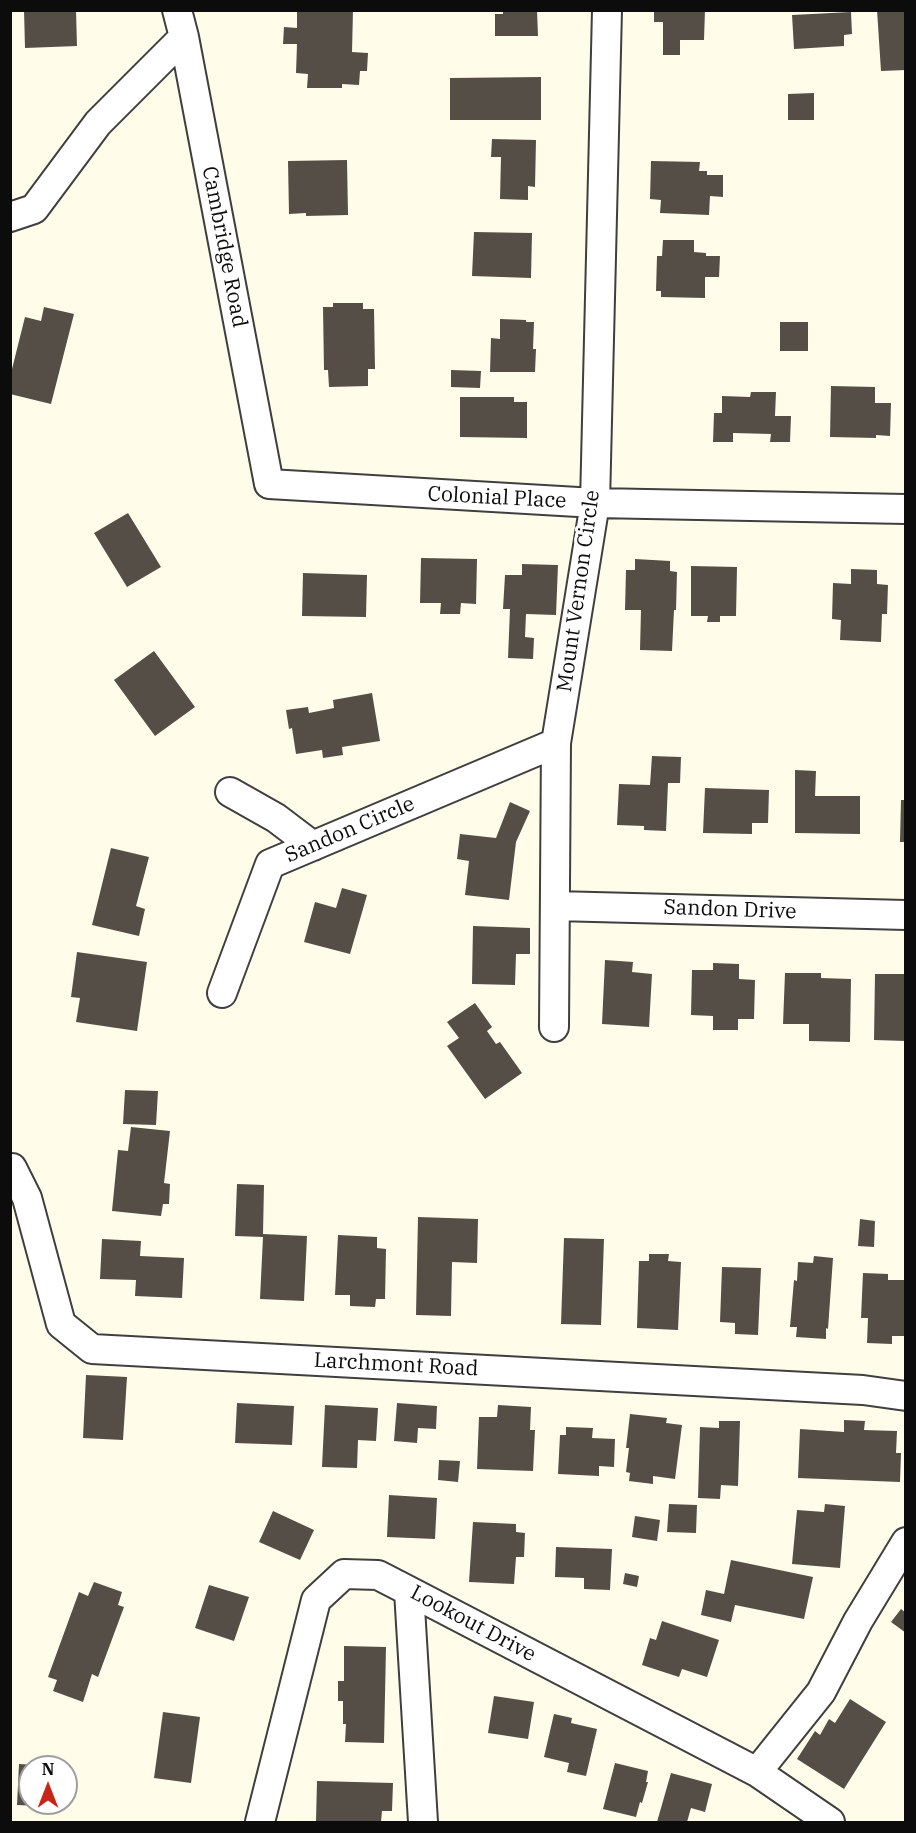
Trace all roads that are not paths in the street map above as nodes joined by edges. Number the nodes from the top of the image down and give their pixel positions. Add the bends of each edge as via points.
1 (607, 10) edge
2 (180, 24) edge
3 (10, 217) edge
4 (269, 484) joint
5 (595, 503) junction
6 (906, 509) edge
7 (556, 743) junction
8 (230, 792) dead end
9 (313, 846) junction
10 (555, 906) junction
11 (906, 915) edge
12 (222, 993) dead end
13 (554, 1027) dead end
14 (10, 1168) edge
15 (906, 1396) edge
16 (906, 1542) edge
17 (409, 1591) junction
18 (757, 1772) junction
19 (260, 1822) edge
20 (423, 1822) edge
21 (830, 1822) edge

1 - 5 street, Mount Vernon Circle
2 - 3 street via 98,123 34,209
2 - 4 street, Cambridge Road
4 - 5 street, Colonial Place
5 - 6 street, Colonial Place
5 - 7 street, Mount Vernon Circle
7 - 9 street, Sandon Circle
7 - 10 street, Mount Vernon Circle
8 - 9 street via 276,818
9 - 12 street, Sandon Circle via 270,864
10 - 11 street, Sandon Drive
10 - 13 street, Mount Vernon Circle
14 - 15 street, Larchmont Road via 27,1198 61,1324 92,1349
16 - 18 street via 821,1692
17 - 18 street, Lookout Drive
17 - 19 street, Lookout Drive via 378,1575 344,1574 316,1600
17 - 20 street
18 - 21 street, Lookout Drive

